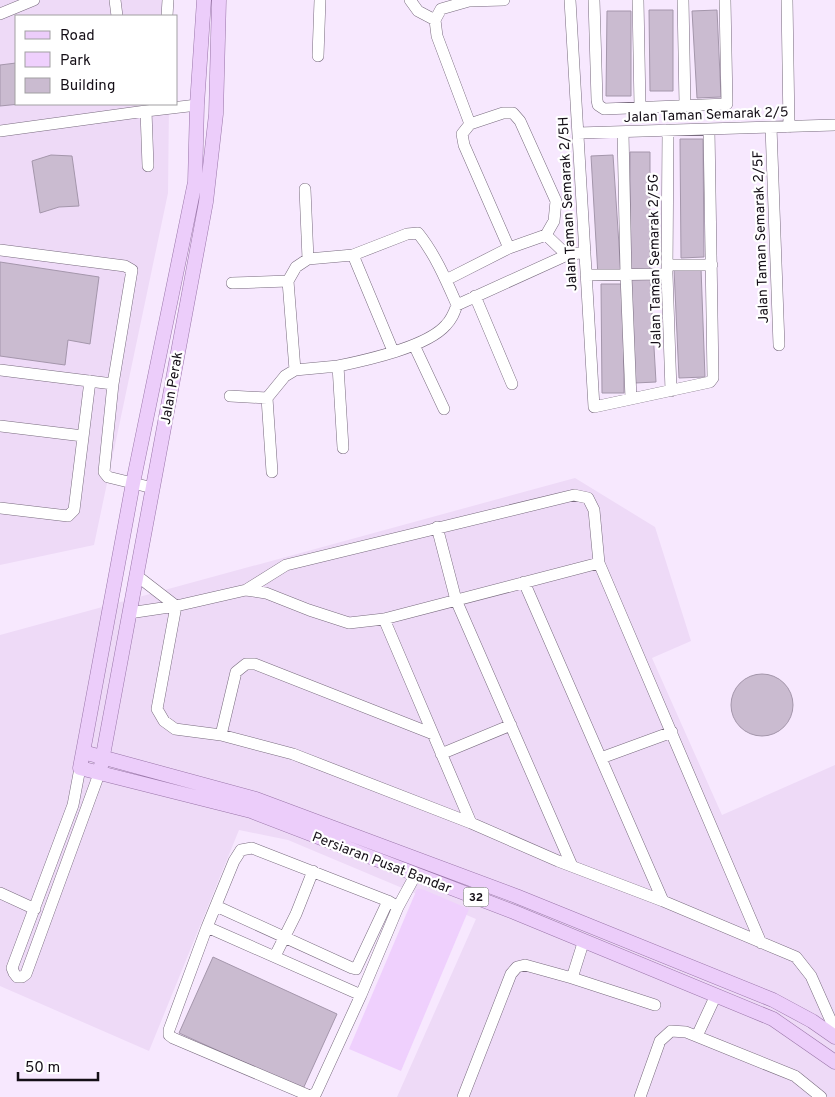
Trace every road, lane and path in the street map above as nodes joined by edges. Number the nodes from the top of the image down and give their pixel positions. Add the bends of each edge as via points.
1 (2, 0) edge
2 (34, 0) edge
3 (115, 0) edge
4 (168, 0) edge
5 (204, 0) edge
6 (219, 0) edge
7 (320, 0) edge
8 (410, 0) edge
9 (485, 0) edge
10 (504, 0) edge
11 (570, 0) edge
12 (594, 0) edge
13 (638, 0) edge
14 (682, 0) edge
15 (725, 0) edge
16 (787, 0) edge
17 (4, 13) edge
18 (117, 15) edge
19 (167, 15) edge
20 (435, 20) junction
21 (318, 56) dead end
22 (685, 105) junction
23 (197, 106) junction
24 (640, 108) junction
25 (146, 111) junction
26 (470, 124) junction
27 (835, 126) edge
28 (772, 127) junction
29 (789, 127) junction
30 (709, 129) junction
31 (0, 130) edge
32 (668, 130) junction
33 (623, 132) junction
34 (578, 133) junction
35 (148, 166) dead end
36 (305, 189) dead end
37 (546, 235) junction
38 (509, 248) junction
39 (0, 250) edge
40 (585, 252) junction
41 (353, 255) junction
42 (567, 255) junction
43 (308, 259) junction
44 (712, 265) junction
45 (667, 270) junction
46 (586, 275) junction
47 (626, 275) junction
48 (446, 280) junction
49 (288, 281) junction
50 (232, 283) dead end
51 (475, 296) junction
52 (457, 305) junction
53 (414, 345) junction
54 (778, 345) dead end
55 (394, 351) junction
56 (338, 366) junction
57 (0, 370) edge
58 (295, 370) junction
59 (90, 381) junction
60 (113, 384) junction
61 (512, 384) dead end
62 (671, 391) junction
63 (230, 396) dead end
64 (267, 398) junction
65 (630, 399) junction
66 (444, 409) dead end
67 (0, 426) edge
68 (83, 436) junction
69 (343, 448) dead end
70 (272, 472) dead end
71 (133, 483) junction
72 (153, 488) junction
73 (0, 508) edge
74 (437, 527) junction
75 (599, 562) junction
76 (138, 569) junction
77 (524, 582) junction
78 (114, 583) junction
79 (246, 590) junction
80 (456, 600) junction
81 (176, 606) junction
82 (129, 613) junction
83 (384, 619) junction
84 (511, 725) junction
85 (672, 732) junction
86 (433, 734) junction
87 (221, 736) junction
88 (83, 752) junction
89 (441, 754) junction
90 (102, 757) junction
91 (601, 758) junction
92 (80, 768) junction
93 (99, 774) junction
94 (471, 823) junction
95 (572, 866) junction
96 (313, 871) junction
97 (416, 874) junction
98 (0, 893) edge
99 (388, 901) junction
100 (663, 901) junction
101 (216, 906) junction
102 (398, 907) junction
103 (35, 909) junction
104 (208, 927) junction
105 (285, 938) junction
106 (584, 940) junction
107 (761, 943) junction
108 (275, 956) junction
109 (572, 978) junction
110 (361, 995) junction
111 (716, 995) junction
112 (655, 1006) dead end
113 (835, 1030) edge
114 (697, 1036) junction
115 (835, 1037) edge
116 (835, 1062) edge
117 (463, 1097) edge
118 (640, 1097) edge
119 (821, 1097) edge

1 - 17 street
2 - 17 street
3 - 18 street
4 - 19 street
5 - 23 main road, Jalan Perak
6 - 72 main road, Jalan Perak via 216,114 206,202
7 - 21 street
8 - 20 street via 418,11
9 - 10 street
9 - 20 street via 441,9
11 - 34 street, Jalan Taman Semarak 2/5H
12 - 24 street via 598,105 604,109
13 - 24 street
14 - 22 street
15 - 22 street via 728,102
16 - 29 street
20 - 26 street via 437,36
22 - 24 street
23 - 25 street
23 - 71 main road, Jalan Perak via 195,182
25 - 31 street
25 - 35 street
26 - 37 street via 503,113 513,114 520,121 556,201 554,222
26 - 38 street via 462,134 464,145
27 - 29 street, Jalan Taman Semarak 2/5
28 - 29 street, Jalan Taman Semarak 2/5
28 - 30 street, Jalan Taman Semarak 2/5
28 - 54 street, Jalan Taman Semarak 2/5F
30 - 32 street, Jalan Taman Semarak 2/5
30 - 44 street
32 - 33 street, Jalan Taman Semarak 2/5
32 - 45 street, Jalan Taman Semarak 2/5G
33 - 34 street, Jalan Taman Semarak 2/5
33 - 47 street
34 - 40 street, Jalan Taman Semarak 2/5H
36 - 43 street
37 - 38 street
37 - 42 street
38 - 48 street
39 - 60 street via 125,266 132,270
40 - 42 street
40 - 46 street, Jalan Taman Semarak 2/5H
41 - 43 street
41 - 48 street via 406,234 418,233
41 - 55 street
42 - 51 street
43 - 49 street via 296,267
44 - 45 street
44 - 62 street via 713,378 710,382
45 - 47 street
45 - 62 street, Jalan Taman Semarak 2/5G
46 - 47 street
46 - 65 street, Jalan Taman Semarak 2/5H via 594,407
47 - 65 street
48 - 52 street
49 - 50 street
49 - 58 street
51 - 52 street
51 - 61 street
52 - 53 street via 445,327
53 - 55 street
53 - 66 street
55 - 56 street
56 - 58 street
56 - 69 street
57 - 59 street
58 - 64 street via 285,376
59 - 60 street
59 - 68 street
60 - 71 street via 104,472 108,477
62 - 65 street
63 - 64 street
64 - 70 street
67 - 68 street
68 - 73 street via 74,510 68,516
71 - 72 street
71 - 78 main road, Jalan Perak
72 - 76 main road, Jalan Perak
74 - 75 street via 574,495 588,498 594,510
74 - 79 street via 286,565
74 - 80 street
75 - 77 street
75 - 85 street
76 - 78 main road via 126,580
76 - 81 street
76 - 82 main road, Jalan Perak
77 - 80 street
77 - 91 street
78 - 88 main road, Jalan Perak
79 - 81 street
79 - 83 street via 266,593 349,623
80 - 83 street
80 - 84 street
81 - 82 street
81 - 87 street via 157,709 164,721 175,729
82 - 90 main road, Jalan Perak
83 - 86 street
84 - 89 street
84 - 95 street
85 - 91 street
85 - 107 street
86 - 87 street via 255,664 246,664 236,672
86 - 89 street
87 - 94 street via 293,754
88 - 90 main road, Persiaran Pusat Bandar / 32
88 - 92 main road, Jalan Perak
89 - 94 street
90 - 93 main road, Jalan Perak
90 - 115 main road, Persiaran Pusat Bandar / 32 via 256,799 516,896 773,1000
91 - 100 street
92 - 93 main road, Persiaran Pusat Bandar / 32
92 - 103 street via 72,805
93 - 97 main road, Persiaran Pusat Bandar / 32 via 251,811
93 - 103 street via 26,974 17,977 12,968
94 - 95 street
95 - 100 street
96 - 99 street
96 - 101 street via 252,848 241,850
96 - 105 street
97 - 102 street
97 - 106 main road, Persiaran Pusat Bandar / 32
98 - 103 street
99 - 102 street
99 - 105 street via 356,968
100 - 107 street
101 - 104 street
101 - 105 street
102 - 110 street
104 - 108 street
104 - 110 street via 169,1030 173,1038 313,1096
105 - 108 street
106 - 109 street
106 - 111 main road, Persiaran Pusat Bandar / 32
107 - 113 street via 796,957 811,976
108 - 110 street
109 - 112 street
109 - 117 street via 525,965 510,974
111 - 114 street
111 - 116 main road, Persiaran Pusat Bandar / 32 via 773,1020
114 - 118 street via 671,1031 660,1041
114 - 119 street via 794,1076

